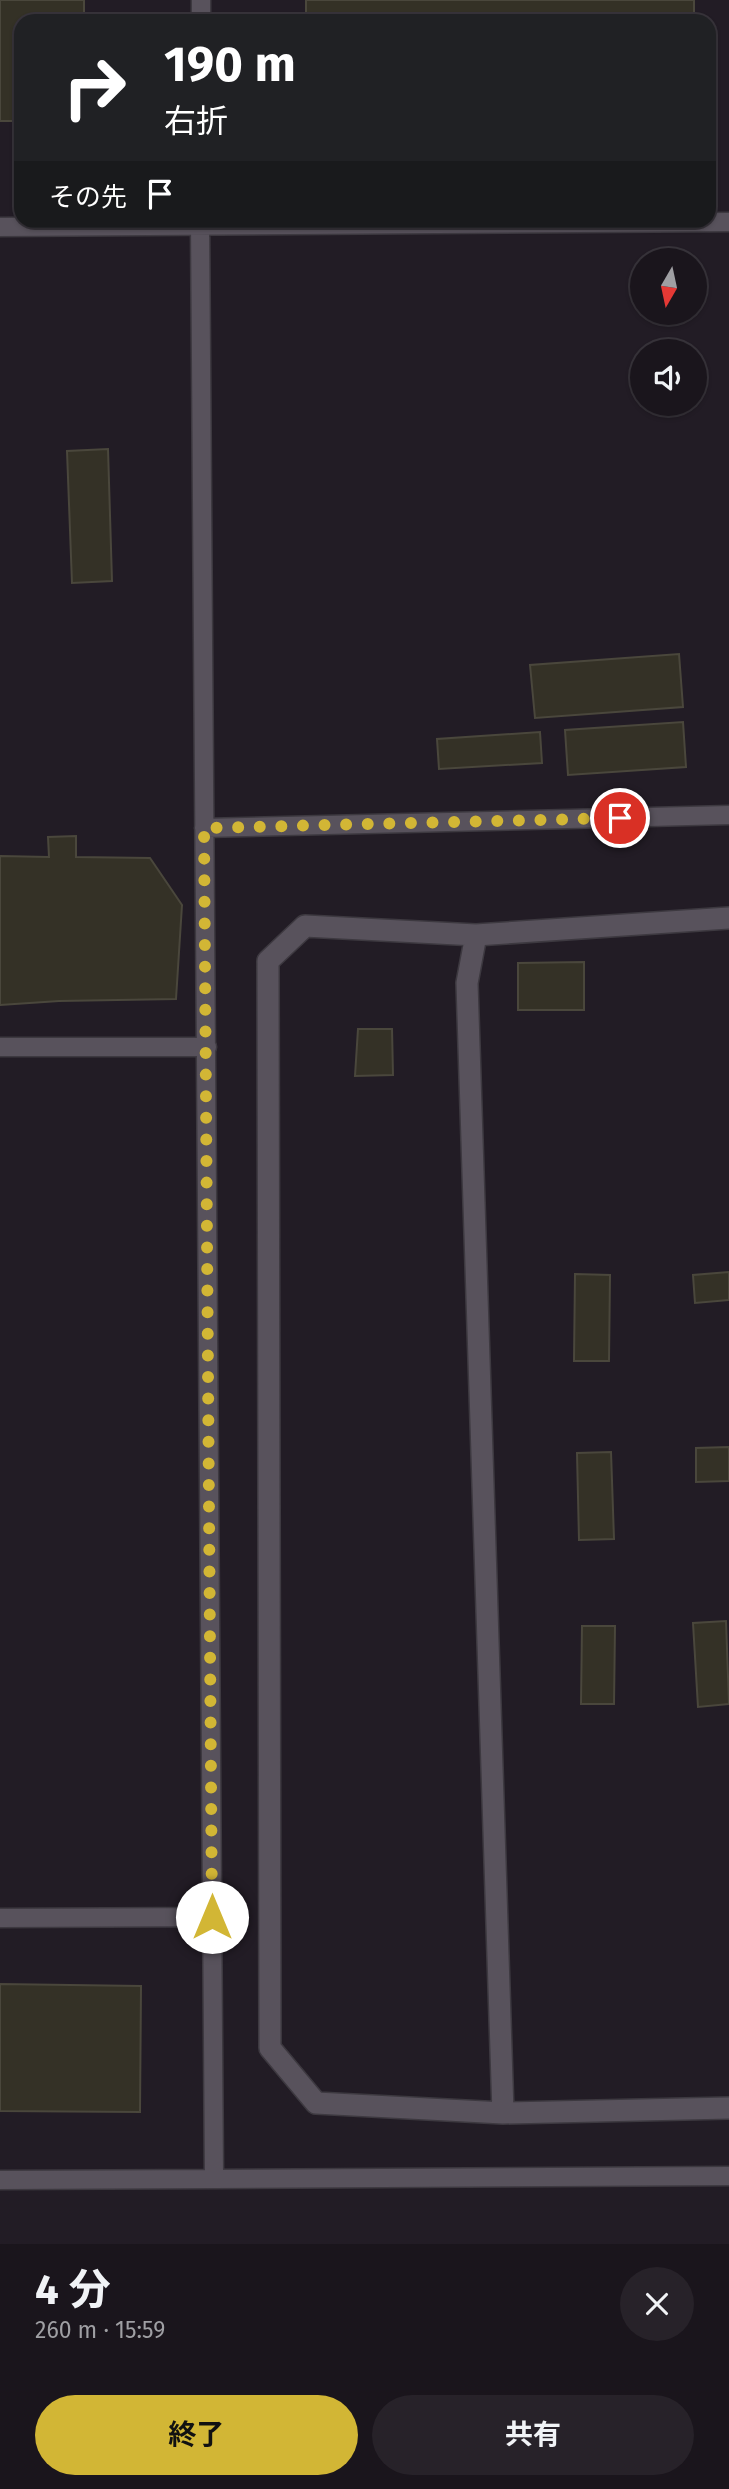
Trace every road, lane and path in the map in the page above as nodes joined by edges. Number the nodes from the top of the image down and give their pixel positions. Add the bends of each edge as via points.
1 (200, 228) edge
2 (729, 816) edge
3 (204, 828) junction
4 (729, 918) edge
5 (476, 935) junction
6 (0, 1046) edge
7 (207, 1047) junction
8 (212, 1917) junction
9 (0, 1918) edge
10 (729, 2108) edge
11 (503, 2113) junction
12 (729, 2176) edge
13 (214, 2179) junction
14 (0, 2180) edge

1 - 3 lane
2 - 3 lane
3 - 7 lane
4 - 5 street
5 - 11 street via 467,983
5 - 11 street via 305,926 268,961 270,2048 316,2103
6 - 7 lane
7 - 8 lane
8 - 9 lane
8 - 13 lane
10 - 11 street
12 - 13 lane
13 - 14 lane

